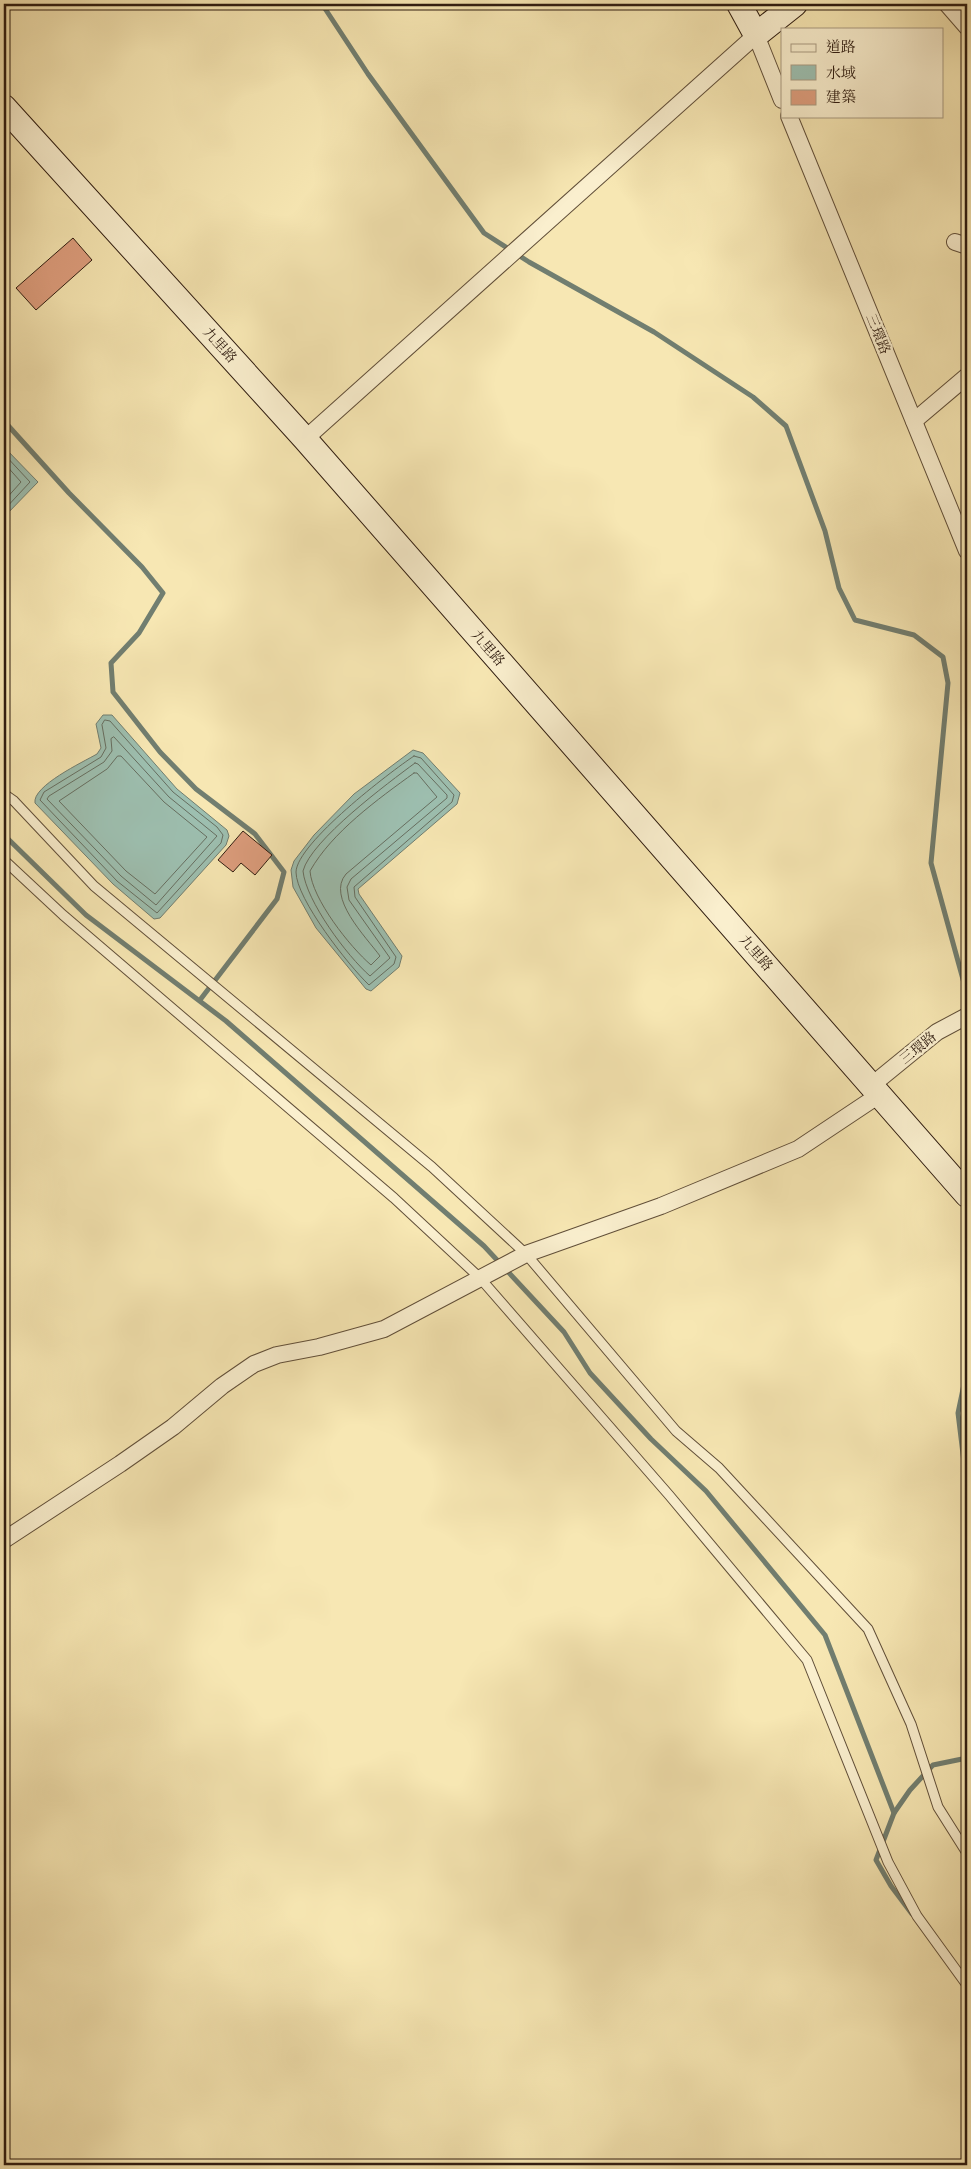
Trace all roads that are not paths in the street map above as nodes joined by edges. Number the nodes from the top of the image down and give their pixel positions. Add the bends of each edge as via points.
1 (739, 4) edge
2 (795, 4) edge
3 (947, 4) edge
4 (967, 27) edge
5 (756, 35) junction
6 (781, 98) edge
7 (4, 107) edge
8 (790, 118) edge
9 (967, 376) edge
10 (914, 422) junction
11 (305, 439) junction
12 (967, 551) edge
13 (4, 794) edge
14 (4, 860) edge
15 (967, 1016) edge
16 (876, 1090) junction
17 (967, 1195) edge
18 (526, 1254) junction
19 (480, 1278) junction
20 (4, 1540) edge
21 (967, 1852) edge
22 (967, 1985) edge

1 - 5 street
2 - 5 street
3 - 4 street
5 - 6 street
5 - 11 street
7 - 11 street, 九里路
8 - 10 street, 三環路
9 - 10 street
10 - 12 street, 三環路
11 - 16 street, 九里路
13 - 18 lane via 94,886 432,1167
14 - 19 lane via 63,915 394,1198
15 - 16 street, 三環路 via 937,1032
16 - 17 street, 九里路
16 - 18 street, 三環路 via 798,1149 653,1209
18 - 19 street, 三環路
18 - 21 lane via 676,1431 719,1468 868,1629 911,1724 938,1807
19 - 20 street, 三環路 via 384,1329 276,1355 254,1364 173,1427
19 - 22 lane via 807,1660 888,1862 918,1916

